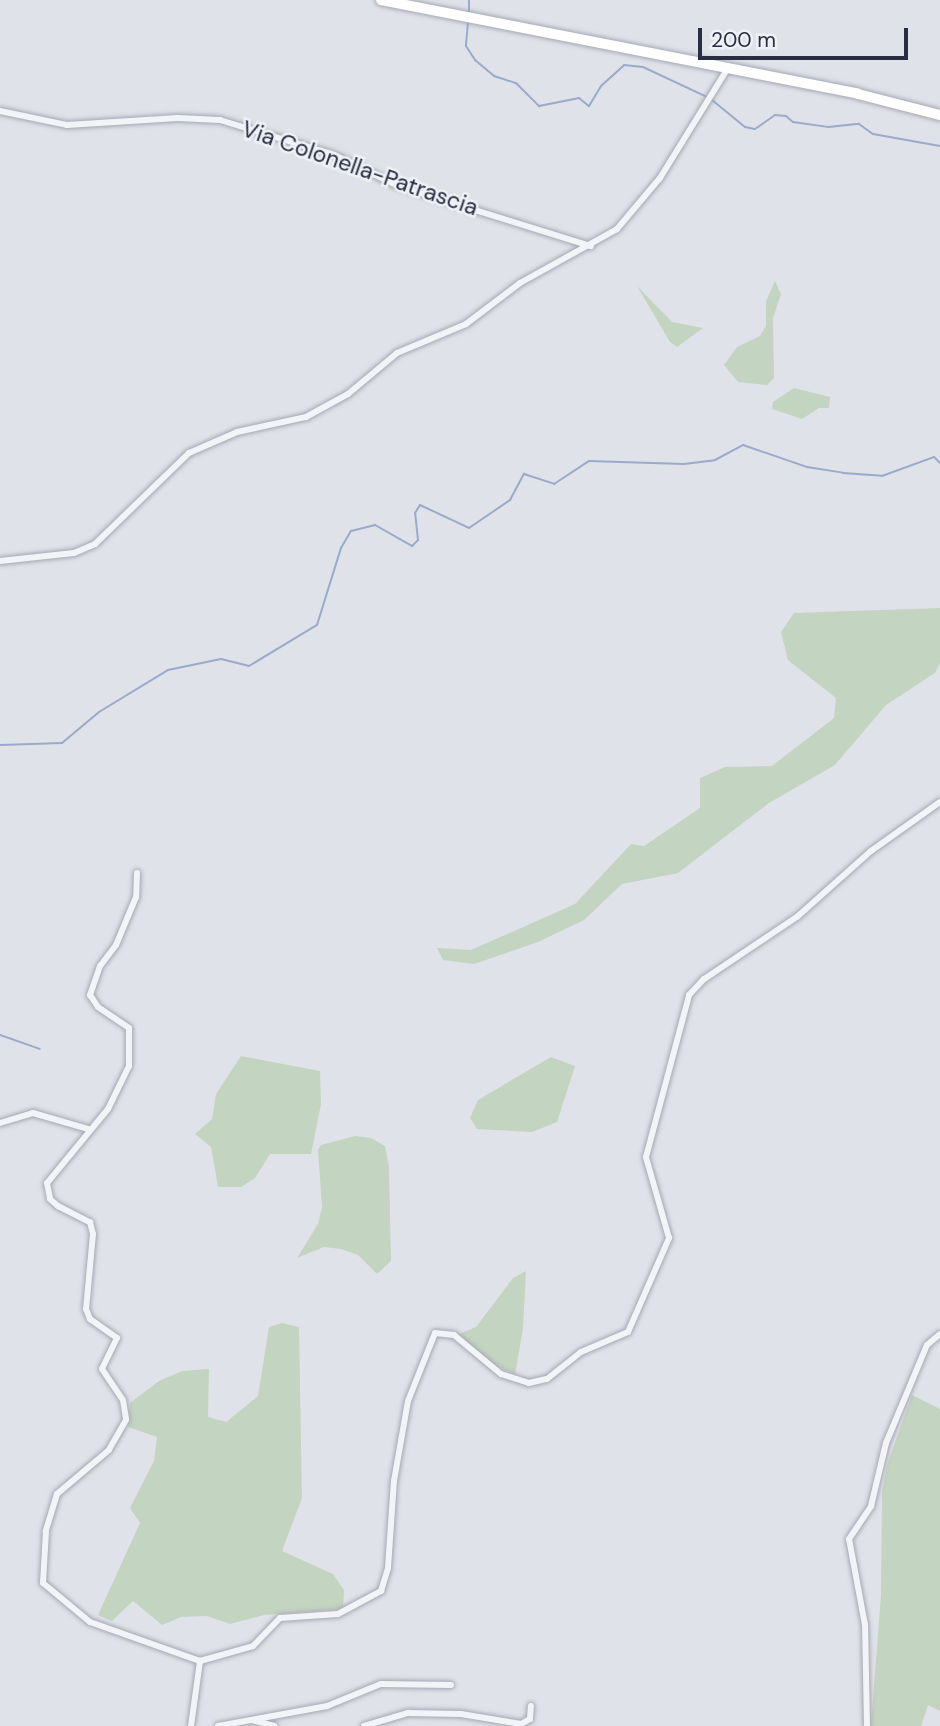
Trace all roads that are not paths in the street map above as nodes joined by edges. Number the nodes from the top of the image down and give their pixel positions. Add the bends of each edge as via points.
1 (381, 0) edge
2 (728, 68) junction
3 (0, 111) edge
4 (940, 115) edge
5 (591, 246) junction
6 (0, 561) edge
7 (940, 802) edge
8 (136, 873) dead end
9 (0, 1123) edge
10 (88, 1129) junction
11 (940, 1334) edge
12 (200, 1661) junction
13 (451, 1685) dead end
14 (531, 1706) dead end
15 (250, 1719) junction
16 (191, 1726) edge
17 (218, 1726) edge
18 (274, 1726) edge
19 (364, 1726) edge
20 (867, 1726) edge

1 - 2 main road
2 - 4 main road
2 - 5 street via 640,207
3 - 5 street, Via Colonella-Patrascia via 67,125 187,117 220,120 334,155 398,186
5 - 6 street via 520,283 466,324 397,353 348,394 306,417 212,440 189,453 95,544 74,553
7 - 12 street via 871,851 802,913 704,979 689,995 646,1157 669,1238 628,1332 584,1350 550,1377 531,1383 501,1374 454,1335 435,1333 408,1401 393,1487 388,1568 381,1591 341,1613 280,1618 253,1646
8 - 10 street via 136,897 90,995 98,1007 129,1028 129,1066 108,1109
9 - 10 street via 33,1113
10 - 12 street via 50,1177 47,1189 58,1206 90,1222 93,1234 86,1309 90,1319 117,1338 102,1369 123,1399 126,1420 109,1450 57,1493 46,1531 43,1583 90,1622
11 - 20 street via 927,1345 885,1448 871,1506 849,1539 866,1625
12 - 16 street
13 - 15 street via 381,1684 327,1706
14 - 19 street via 530,1719 517,1725 461,1714 408,1713
15 - 17 street
15 - 18 street

